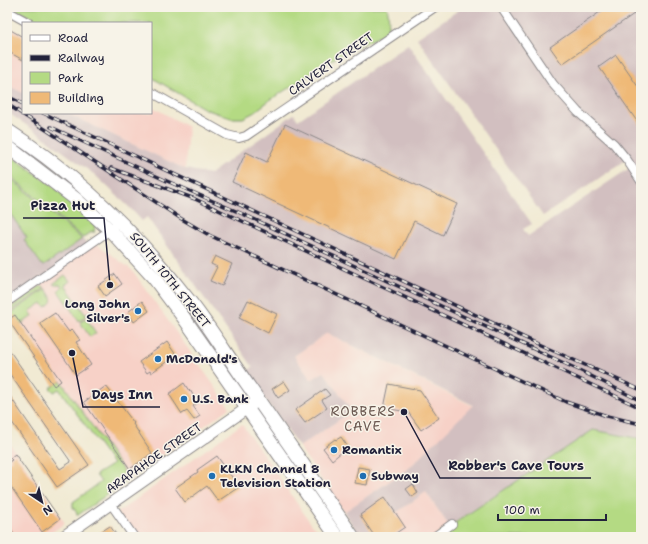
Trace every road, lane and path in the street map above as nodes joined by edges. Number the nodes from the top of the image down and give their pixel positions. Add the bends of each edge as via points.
1 (435, 7) edge
2 (500, 7) edge
3 (7, 11) edge
4 (27, 22) edge
5 (152, 93) edge
6 (7, 130) edge
7 (7, 146) edge
8 (641, 181) edge
9 (121, 222) junction
10 (110, 230) junction
11 (7, 302) edge
12 (259, 401) junction
13 (248, 409) junction
14 (111, 504) junction
15 (452, 524) dead end
16 (63, 537) edge
17 (134, 537) edge
18 (337, 537) edge
19 (353, 537) edge
20 (434, 537) edge

1 - 5 street, CALVERT STREET via 252,133 240,138 222,133
2 - 8 street via 565,98 614,144
3 - 4 street
6 - 9 main road, SOUTH 10TH STREET via 70,176
7 - 10 main road, SOUTH 10TH STREET via 77,200
9 - 10 street
9 - 12 main road, SOUTH 10TH STREET via 192,305
10 - 11 street
10 - 13 main road, SOUTH 10TH STREET via 165,292
12 - 13 street, ARAPAHOE STREET
12 - 19 main road, SOUTH 10TH STREET
13 - 14 street, ARAPAHOE STREET
13 - 18 main road, SOUTH 10TH STREET
14 - 16 street, ARAPAHOE STREET
14 - 17 street
15 - 20 street

